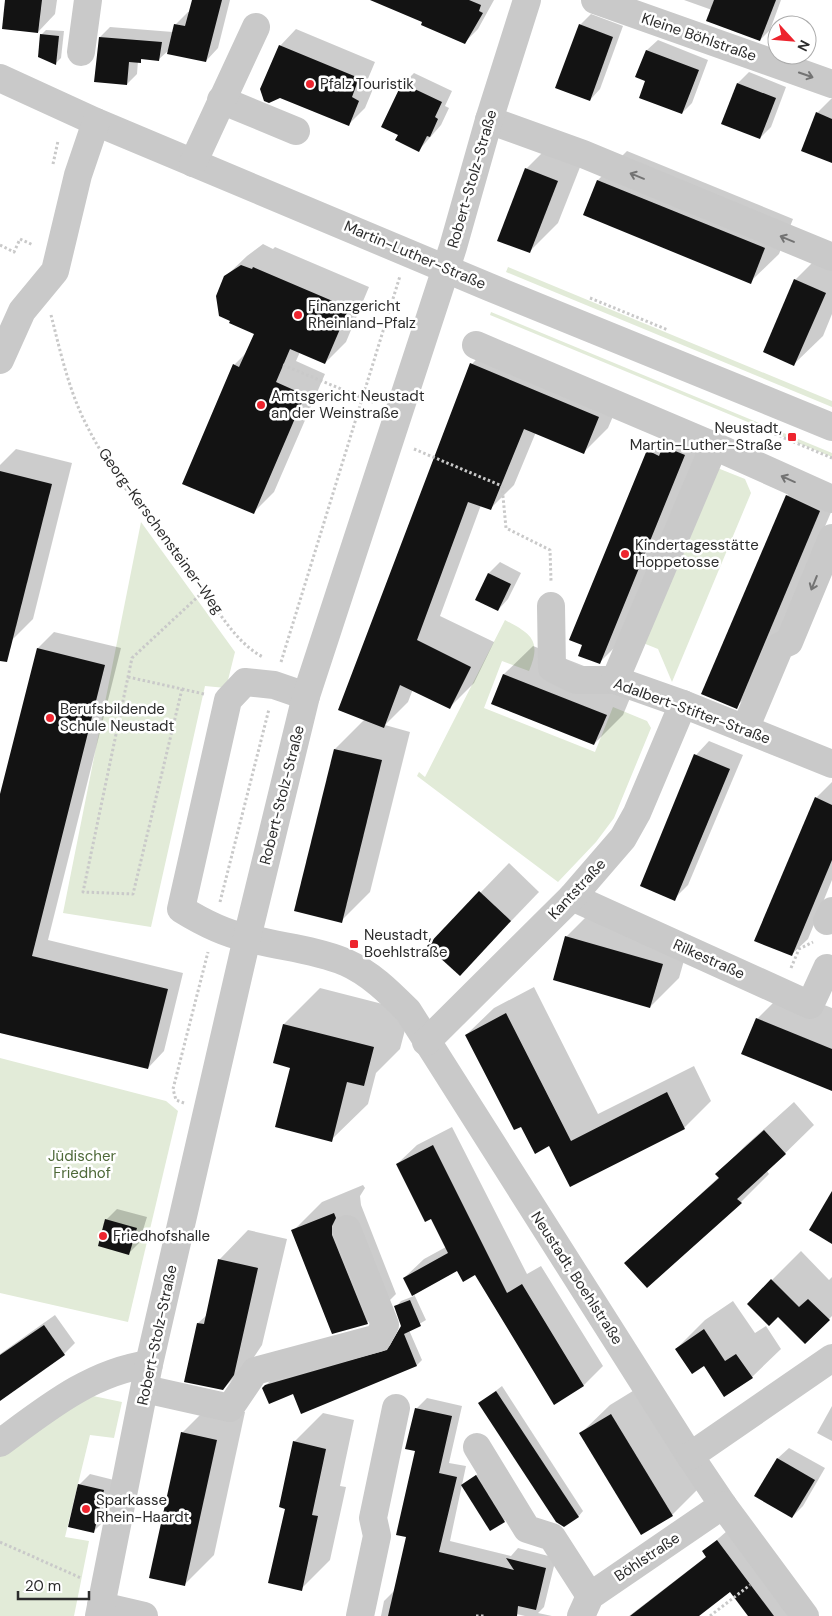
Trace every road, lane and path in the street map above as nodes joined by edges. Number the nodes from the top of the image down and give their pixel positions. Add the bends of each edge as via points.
1 (88, 0) edge
2 (527, 0) edge
3 (595, 0) edge
4 (256, 27) dead end
5 (81, 52) dead end
6 (0, 78) edge
7 (832, 84) edge
8 (221, 100) junction
9 (489, 120) junction
10 (96, 122) junction
11 (296, 131) dead end
12 (194, 163) junction
13 (0, 245) edge
14 (33, 245) dead end
15 (832, 258) edge
16 (445, 267) junction
17 (402, 272) dead end
18 (41, 289) junction
19 (476, 344) dead end
20 (0, 360) edge
21 (283, 366) dead end
22 (362, 398) junction
23 (398, 413) junction
24 (832, 426) edge
25 (390, 439) junction
26 (714, 446) junction
27 (832, 499) edge
28 (832, 538) edge
29 (204, 591) junction
30 (551, 606) joint
31 (265, 658) dead end
32 (276, 671) junction
33 (128, 677) junction
34 (615, 680) junction
35 (306, 696) junction
36 (683, 704) junction
37 (745, 729) junction
38 (832, 764) edge
39 (572, 897) junction
40 (214, 927) junction
41 (247, 938) junction
42 (827, 968) dead end
43 (426, 1042) junction
44 (208, 1111) junction
45 (348, 1229) dead end
46 (832, 1358) edge
47 (147, 1377) junction
48 (396, 1408) dead end
49 (0, 1443) edge
50 (477, 1446) dead end
51 (690, 1456) junction
52 (723, 1505) junction
53 (0, 1542) edge
54 (770, 1569) junction
55 (101, 1603) edge
56 (585, 1606) edge
57 (144, 1616) edge
58 (360, 1616) edge
59 (476, 1616) edge
60 (484, 1616) edge
61 (710, 1616) edge
62 (805, 1616) edge

1 - 5 street
2 - 9 street, Robert-Stolz-Straße
3 -> 7 street, Kleine Böhlstraße
4 - 8 street
6 - 10 street, Martin-Luther-Straße
8 - 11 street
8 - 12 street
15 -> 9 street via 600,161
9 - 16 street, Robert-Stolz-Straße
10 - 12 street, Martin-Luther-Straße
10 - 18 street via 78,175 55,271
12 - 16 street, Martin-Luther-Straße
13 - 14 path via 14,252 20,239
16 - 23 street, Robert-Stolz-Straße
16 - 24 street, Martin-Luther-Straße
17 - 22 path
18 - 20 street via 22,311
18 - 29 path, Georg-Kerschensteiner-Weg via 84,420 126,486
19 - 26 street
21 - 22 path
22 - 23 path
22 - 32 path
23 - 25 street, Robert-Stolz-Straße
25 - 30 path via 502,486 506,528 550,550
25 - 35 street, Robert-Stolz-Straße
27 -> 26 street
26 - 34 street
28 -> 37 street via 790,642 780,646
29 - 31 path, Georg-Kerschensteiner-Weg via 250,650
29 - 33 path via 132,658
30 - 34 street, Adalbert-Stifter-Straße via 552,668 576,680
32 - 35 street
32 - 40 path
32 - 40 street, Neustadt, Boehlstraße via 246,682 228,700 181,909
33 - 33 path via 89,862 83,892 134,894 182,689
34 - 36 street, Adalbert-Stifter-Straße
35 - 41 street, Robert-Stolz-Straße
36 - 37 street, Adalbert-Stifter-Straße
36 - 39 street, Kantstraße via 637,813 623,838
37 - 38 street, Adalbert-Stifter-Straße
39 - 42 street, Rilkestraße via 810,1004
39 - 43 street, Kantstraße
40 - 41 street, Neustadt, Boehlstraße
40 - 44 path via 173,1090 176,1100
41 - 43 street, Neustadt, Boehlstraße via 318,952 368,974 408,1012
41 - 44 street, Robert-Stolz-Straße
43 - 51 street, Neustadt, Boehlstraße
44 - 47 street, Robert-Stolz-Straße
45 - 47 street via 385,1325 378,1338 255,1371 230,1408
46 - 51 street
47 - 49 street via 128,1367 109,1374 74,1391
47 - 55 street, Robert-Stolz-Straße
48 - 58 street via 373,1518 376,1536
50 - 56 street via 527,1530 552,1537
51 - 52 street, Neustadt, Boehlstraße
52 - 54 street, Neustadt, Boehlstraße
52 - 56 street, Böhlstraße
53 - 55 path
54 - 61 path
54 - 62 street, Neustadt, Boehlstraße
55 - 57 street
59 - 60 path

